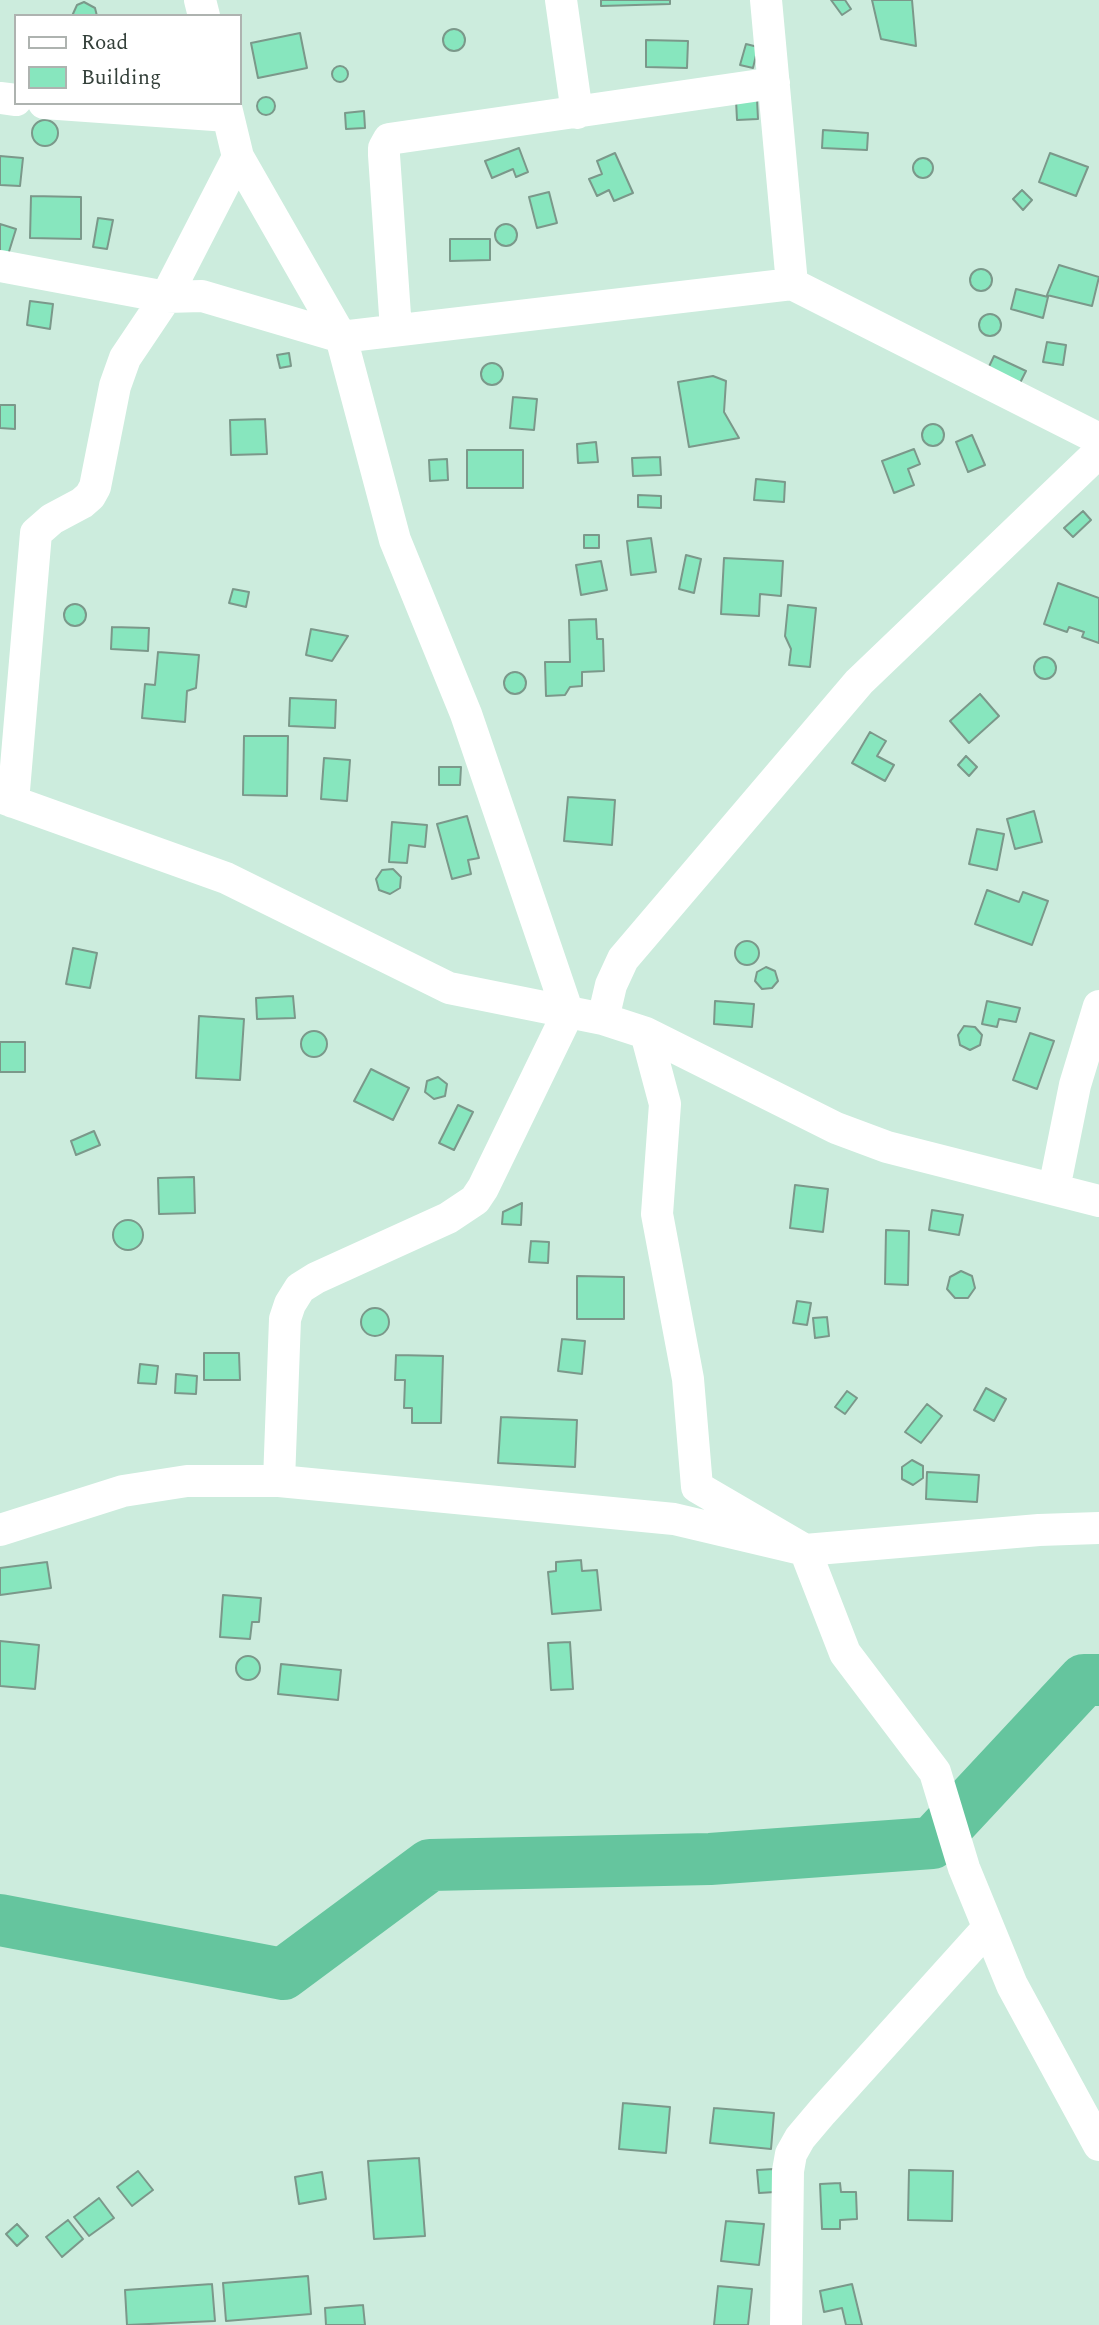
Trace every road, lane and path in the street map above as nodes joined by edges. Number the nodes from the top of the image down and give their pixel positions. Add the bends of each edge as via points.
1 (561, 0) edge
2 (766, 0) edge
3 (774, 83) junction
4 (96, 105) edge
5 (226, 110) edge
6 (577, 113) junction
7 (238, 157) junction
8 (0, 266) edge
9 (792, 284) junction
10 (166, 297) junction
11 (396, 330) junction
12 (341, 337) junction
13 (1099, 439) edge
14 (1099, 452) edge
15 (7, 799) edge
16 (1099, 1006) edge
17 (568, 1013) junction
18 (603, 1019) junction
19 (646, 1033) junction
20 (1055, 1189) junction
21 (1099, 1200) edge
22 (279, 1480) junction
23 (1099, 1528) edge
24 (0, 1530) edge
25 (805, 1550) junction
26 (988, 1928) junction
27 (1099, 2144) edge
28 (786, 2325) edge

1 - 6 street
2 - 3 street
3 - 6 street
3 - 9 street
4 - 5 street
5 - 7 street
6 - 11 street via 389,139 384,155
7 - 10 street
7 - 12 street
8 - 10 street
9 - 11 street
9 - 13 street
10 - 12 street via 202,296
10 - 15 street via 125,358 95,487 82,503 36,533
11 - 12 street
12 - 17 street via 395,540 466,714
14 - 18 street via 859,682 623,959
15 - 17 street via 226,878 449,988
16 - 20 street via 1075,1085
17 - 18 street
17 - 22 street via 475,1200 448,1218 316,1278 300,1288 290,1304 285,1320
18 - 19 street
19 - 20 street via 836,1129 887,1147
19 - 25 street via 665,1104 657,1214 688,1379 696,1487
20 - 21 street
22 - 24 street via 187,1481 123,1490
22 - 25 street via 674,1519
23 - 25 street
25 - 26 street via 845,1653 934,1772
26 - 27 street via 1012,1985
26 - 28 street via 822,2112 791,2154

